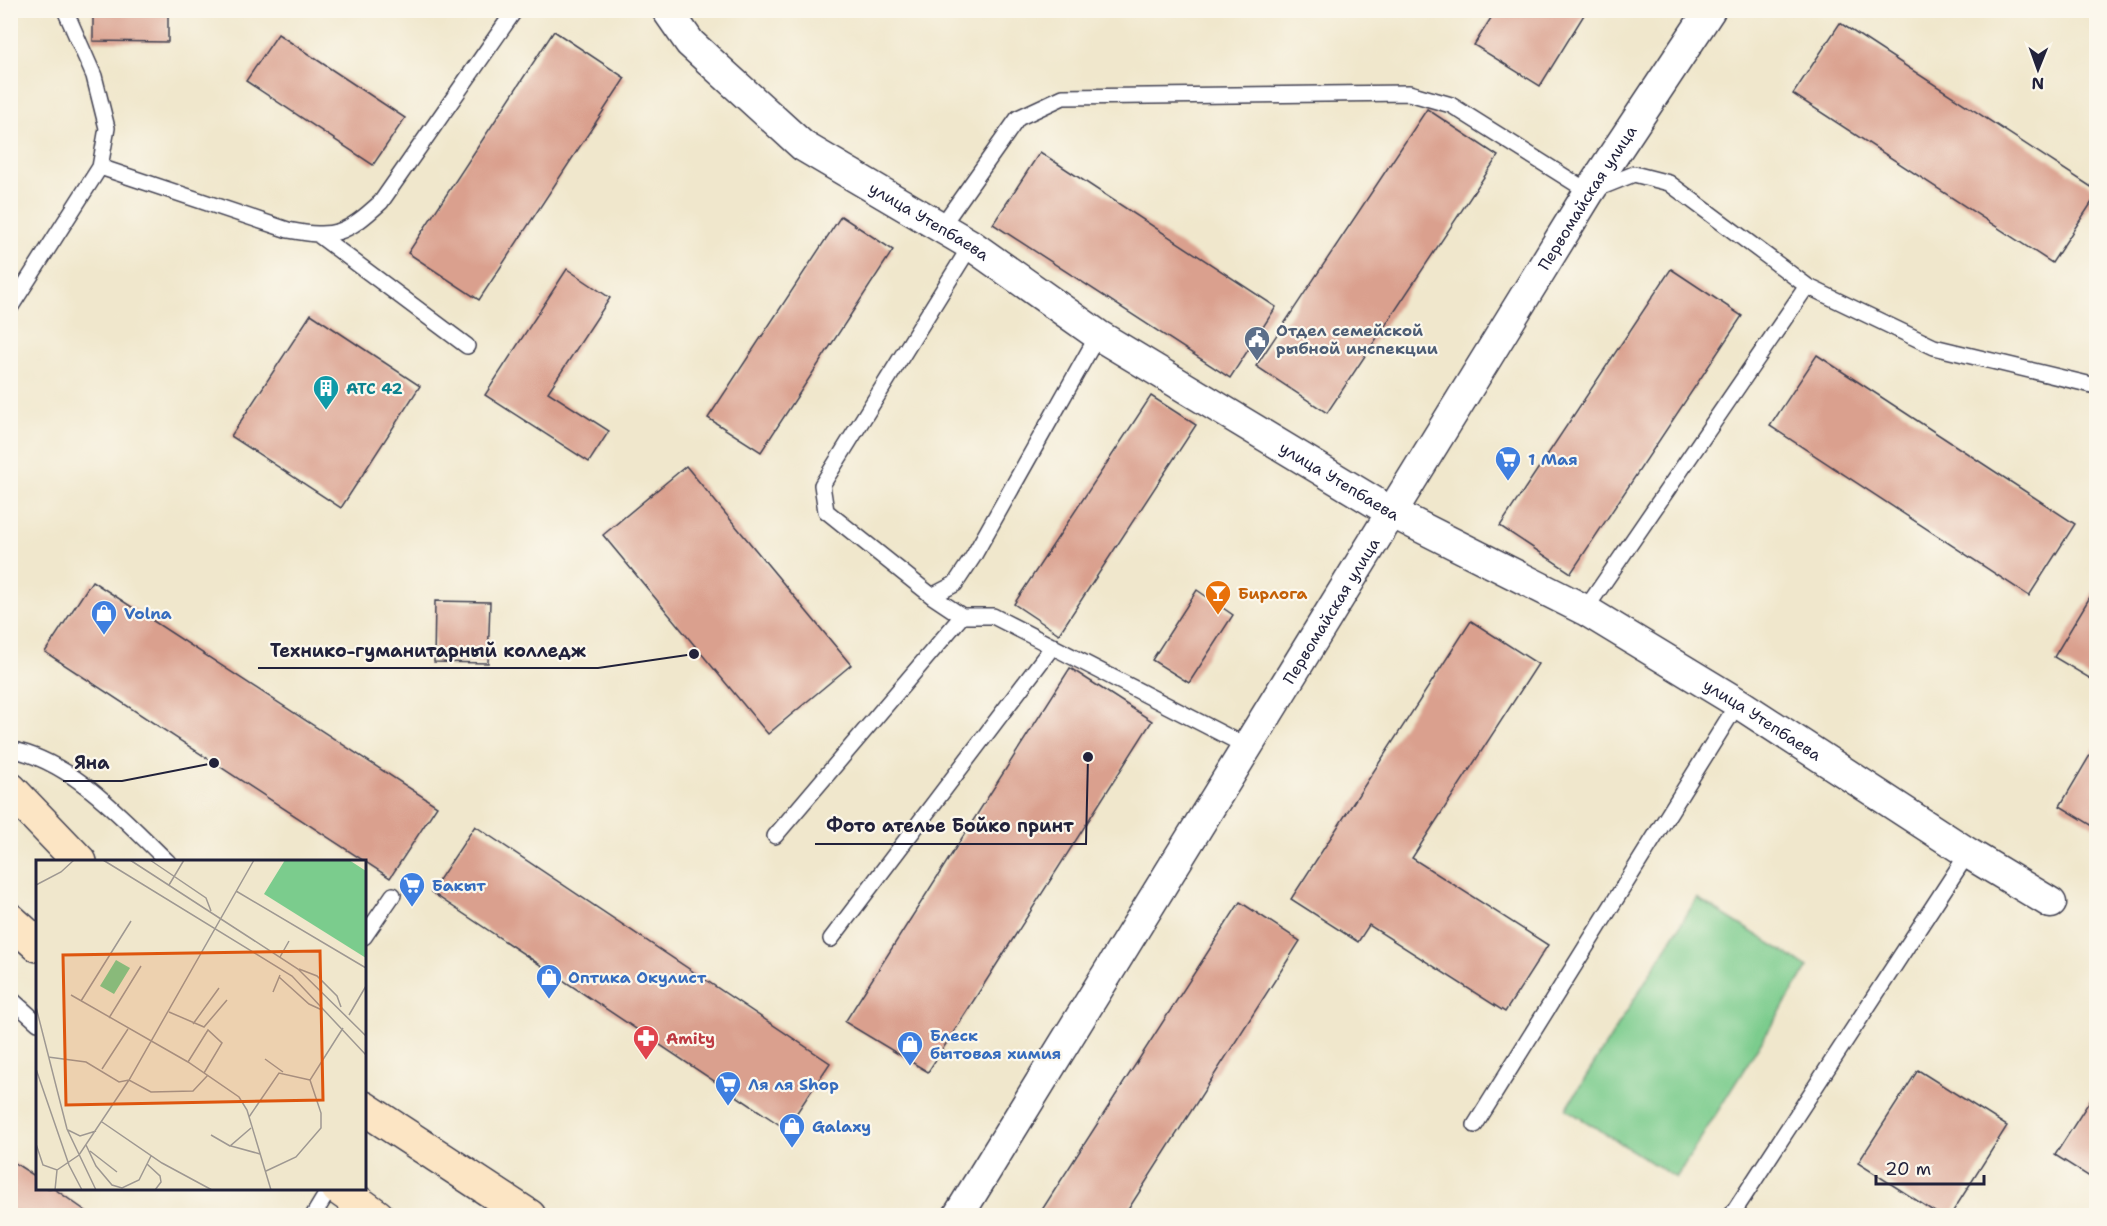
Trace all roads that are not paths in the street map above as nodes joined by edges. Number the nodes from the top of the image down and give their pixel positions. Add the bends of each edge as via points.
1 (65, 10) edge
2 (515, 10) edge
3 (667, 10) edge
4 (1710, 10) edge
5 (100, 167) junction
6 (1588, 192) junction
7 (941, 227) junction
8 (320, 236) junction
9 (971, 245) junction
10 (1807, 286) junction
11 (10, 308) edge
12 (1098, 335) junction
13 (467, 346) dead end
14 (2097, 386) edge
15 (1391, 512) junction
16 (932, 596) junction
17 (1585, 610) junction
18 (962, 616) junction
19 (1053, 646) junction
20 (1738, 703) junction
21 (1246, 746) junction
22 (10, 749) edge
23 (10, 789) edge
24 (775, 836) dead end
25 (1968, 853) junction
26 (79, 860) edge
27 (167, 860) edge
28 (393, 896) dead end
29 (2051, 903) dead end
30 (10, 920) edge
31 (366, 934) edge
32 (831, 939) dead end
33 (36, 943) edge
34 (10, 998) edge
35 (36, 1021) edge
36 (366, 1109) edge
37 (1475, 1125) dead end
38 (329, 1190) edge
39 (341, 1190) edge
40 (313, 1215) edge
41 (377, 1215) edge
42 (529, 1215) edge
43 (958, 1215) edge
44 (1731, 1215) edge

1 - 5 lane via 94,76 107,128
2 - 8 lane via 381,202 354,227
3 - 7 street, улица Утепбаева via 690,43 803,146
4 - 6 street, Первомайская улица
5 - 8 lane via 288,230
5 - 11 lane
6 - 7 lane via 1451,105 1409,93 1063,97 1018,118
6 - 10 lane via 1634,174 1669,183
6 - 15 street, Первомайская улица
7 - 9 street, улица Утепбаева
8 - 13 lane
9 - 12 street, улица Утепбаева
9 - 16 lane via 822,485 826,511
10 - 14 lane via 1934,347
10 - 17 lane
12 - 15 street, улица Утепбаева
12 - 16 lane via 973,557 955,584
15 - 17 street, улица Утепбаева
15 - 21 street, Первомайская улица
16 - 18 lane
17 - 20 street, улица Утепбаева
18 - 19 lane via 993,615
18 - 24 lane
19 - 21 lane
19 - 32 lane
20 - 25 street, улица Утепбаева
20 - 37 lane
21 - 43 street, Первомайская улица
22 - 27 lane via 26,752 97,795
23 - 26 main road
25 - 29 street, улица Утепбаева
25 - 44 lane
28 - 31 lane
30 - 33 main road
34 - 35 lane
36 - 42 main road
38 - 40 lane
39 - 41 main road

